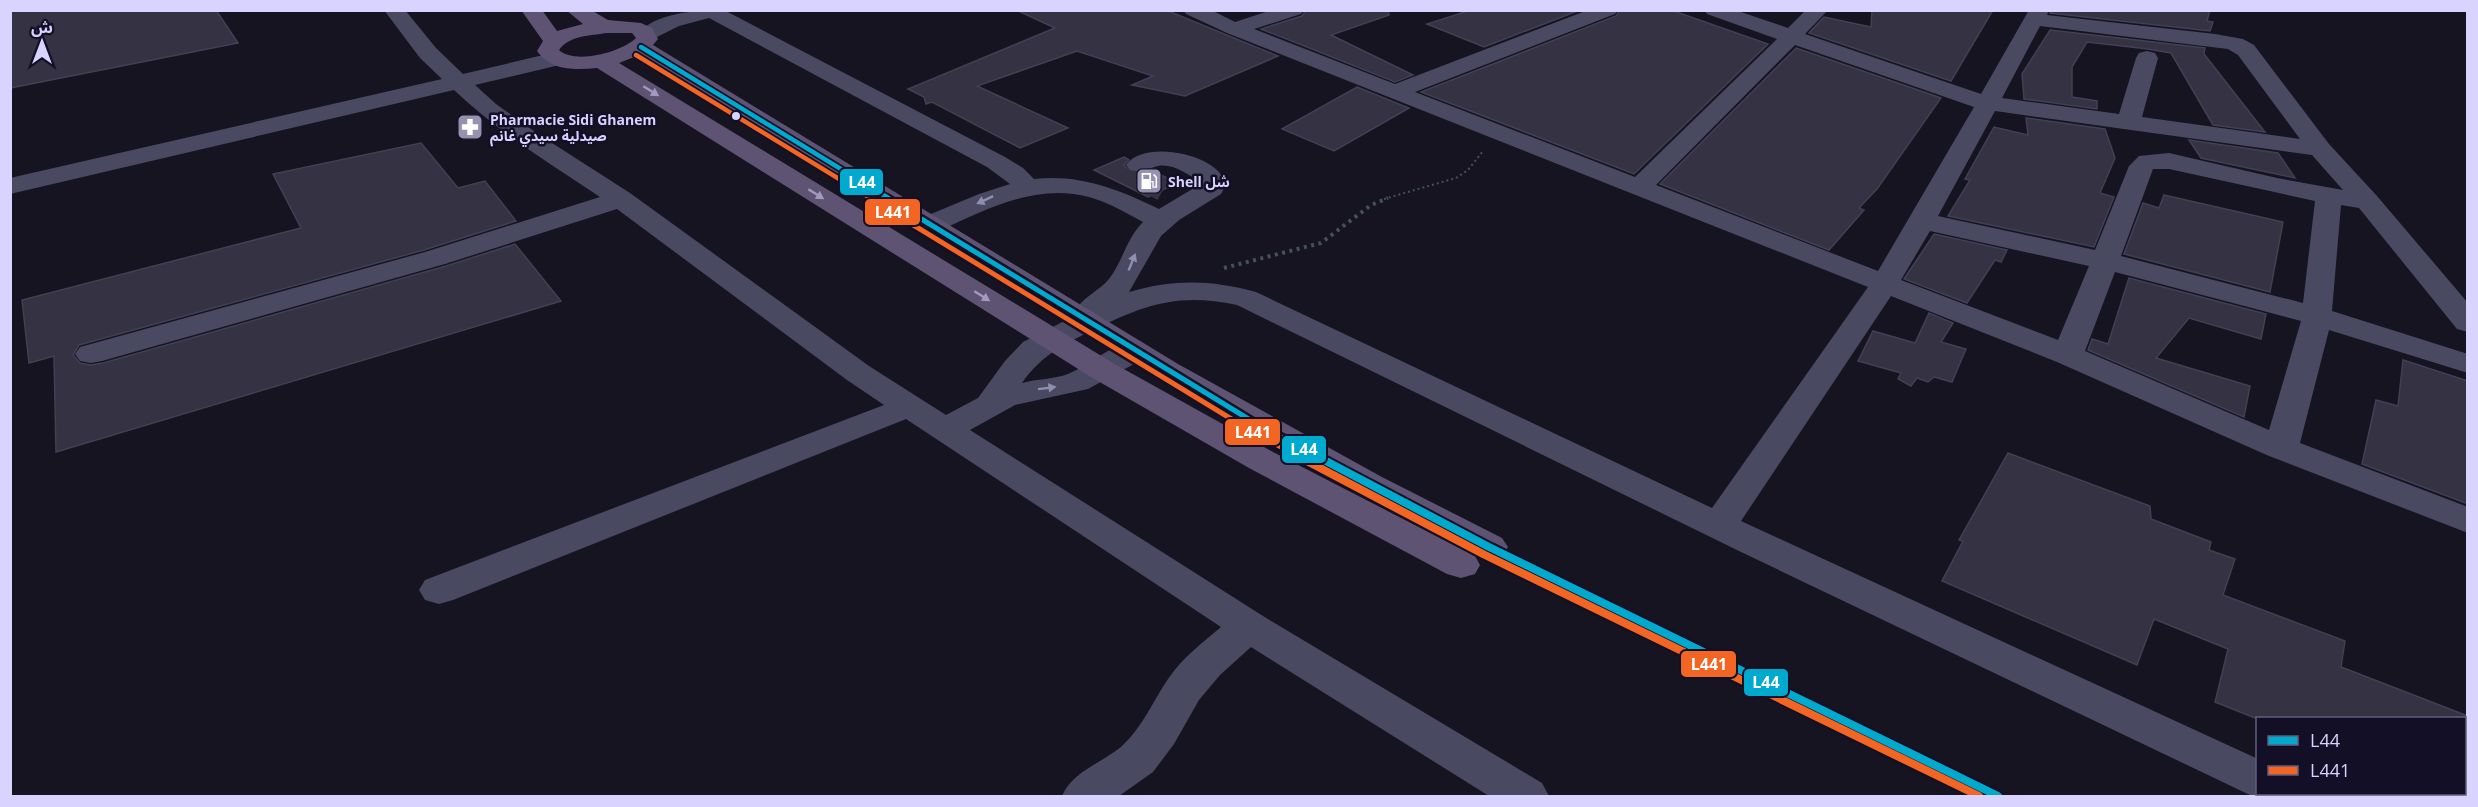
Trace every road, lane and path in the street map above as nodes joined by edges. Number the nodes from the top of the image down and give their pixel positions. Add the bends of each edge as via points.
1 (394, 10) edge
2 (531, 10) edge
3 (576, 10) edge
4 (670, 10) edge
5 (1193, 10) edge
6 (1294, 10) edge
7 (1608, 10) edge
8 (1714, 10) edge
9 (1818, 10) edge
10 (708, 11) edge
11 (2036, 15) edge
12 (611, 26) junction
13 (1234, 29) junction
14 (1791, 38) junction
15 (644, 41) junction
16 (555, 50) junction
17 (2147, 58) dead end
18 (601, 61) junction
19 (457, 82) junction
20 (1394, 92) junction
21 (1986, 103) junction
22 (2129, 122) junction
23 (1505, 135) junction
24 (2320, 149) junction
25 (1139, 165) tunnel mouth
26 (1109, 177) dead end
27 (10, 186) edge
28 (1027, 187) junction
29 (1085, 188) junction
30 (1638, 188) junction
31 (1163, 190) tunnel mouth
32 (2329, 196) junction
33 (621, 199) junction
34 (2368, 202) junction
35 (1188, 203) junction
36 (1160, 220) junction
37 (1922, 221) junction
38 (929, 225) junction
39 (2105, 261) junction
40 (1885, 283) junction
41 (1198, 290) junction
42 (2317, 316) junction
43 (1082, 319) junction
44 (2468, 323) edge
45 (1052, 339) junction
46 (1134, 351) junction
47 (90, 354) dead end
48 (2068, 355) junction
49 (2468, 364) edge
50 (1102, 370) junction
51 (991, 403) junction
52 (908, 407) junction
53 (944, 430) junction
54 (2281, 448) junction
55 (2468, 521) edge
56 (1719, 526) junction
57 (1489, 547) dead end
58 (1461, 565) dead end
59 (439, 590) dead end
60 (1249, 626) junction
61 (2256, 779) edge
62 (1085, 796) edge
63 (1526, 796) edge

1 - 19 street
2 - 16 main road
3 - 12 main road
4 - 12 street
5 - 13 street
6 - 13 street
7 - 20 street
8 - 14 street
9 - 14 street
10 - 15 street via 672,21
10 - 28 street via 996,162
11 - 21 street
11 - 24 street via 2235,44 2246,50
12 - 15 main road via 639,29
12 - 16 main road via 570,34
13 - 20 street
14 - 21 street
14 - 30 street
15 - 18 main road via 624,55
15 - 38 main road
16 - 18 main road via 575,62
16 - 19 street
17 - 22 street
18 -> 45 main road
19 - 27 street
19 - 33 street via 528,139
20 - 23 street
21 - 22 street
21 - 37 street
22 - 24 street
23 - 30 street
23 - 41 path via 1456,178 1403,192 1371,206 1334,237 1313,247 1225,268
24 - 34 street
25 - 35 street via 1170,157 1208,175 1212,188
26 - 29 street
28 - 29 street
28 -> 38 street via 995,196
29 - 36 street
30 - 40 street
31 - 35 street
32 - 34 street
32 - 39 street via 2169,161 2148,161 2142,166
32 - 42 street
33 - 47 street via 425,261
33 - 52 street via 814,343
34 - 44 street
35 - 36 street
43 -> 36 street via 1121,284 1143,239
37 - 39 street
37 - 40 street
38 - 43 main road
39 - 42 street
39 - 48 street
40 - 48 street
40 - 56 street
41 - 43 street via 1165,291 1133,298
41 - 56 street via 1259,303
42 - 49 street
42 - 54 street
43 - 45 street
43 - 46 main road
45 - 50 main road
45 - 51 street via 1027,355
46 - 50 street
46 - 57 main road via 1260,426
48 - 54 street
51 -> 50 street via 1077,382
50 - 58 main road via 1261,460
51 - 53 street
52 - 53 street
52 - 59 street
53 - 60 street
54 - 55 street
56 - 61 street
60 - 62 street via 1205,664 1137,759
60 - 63 street

